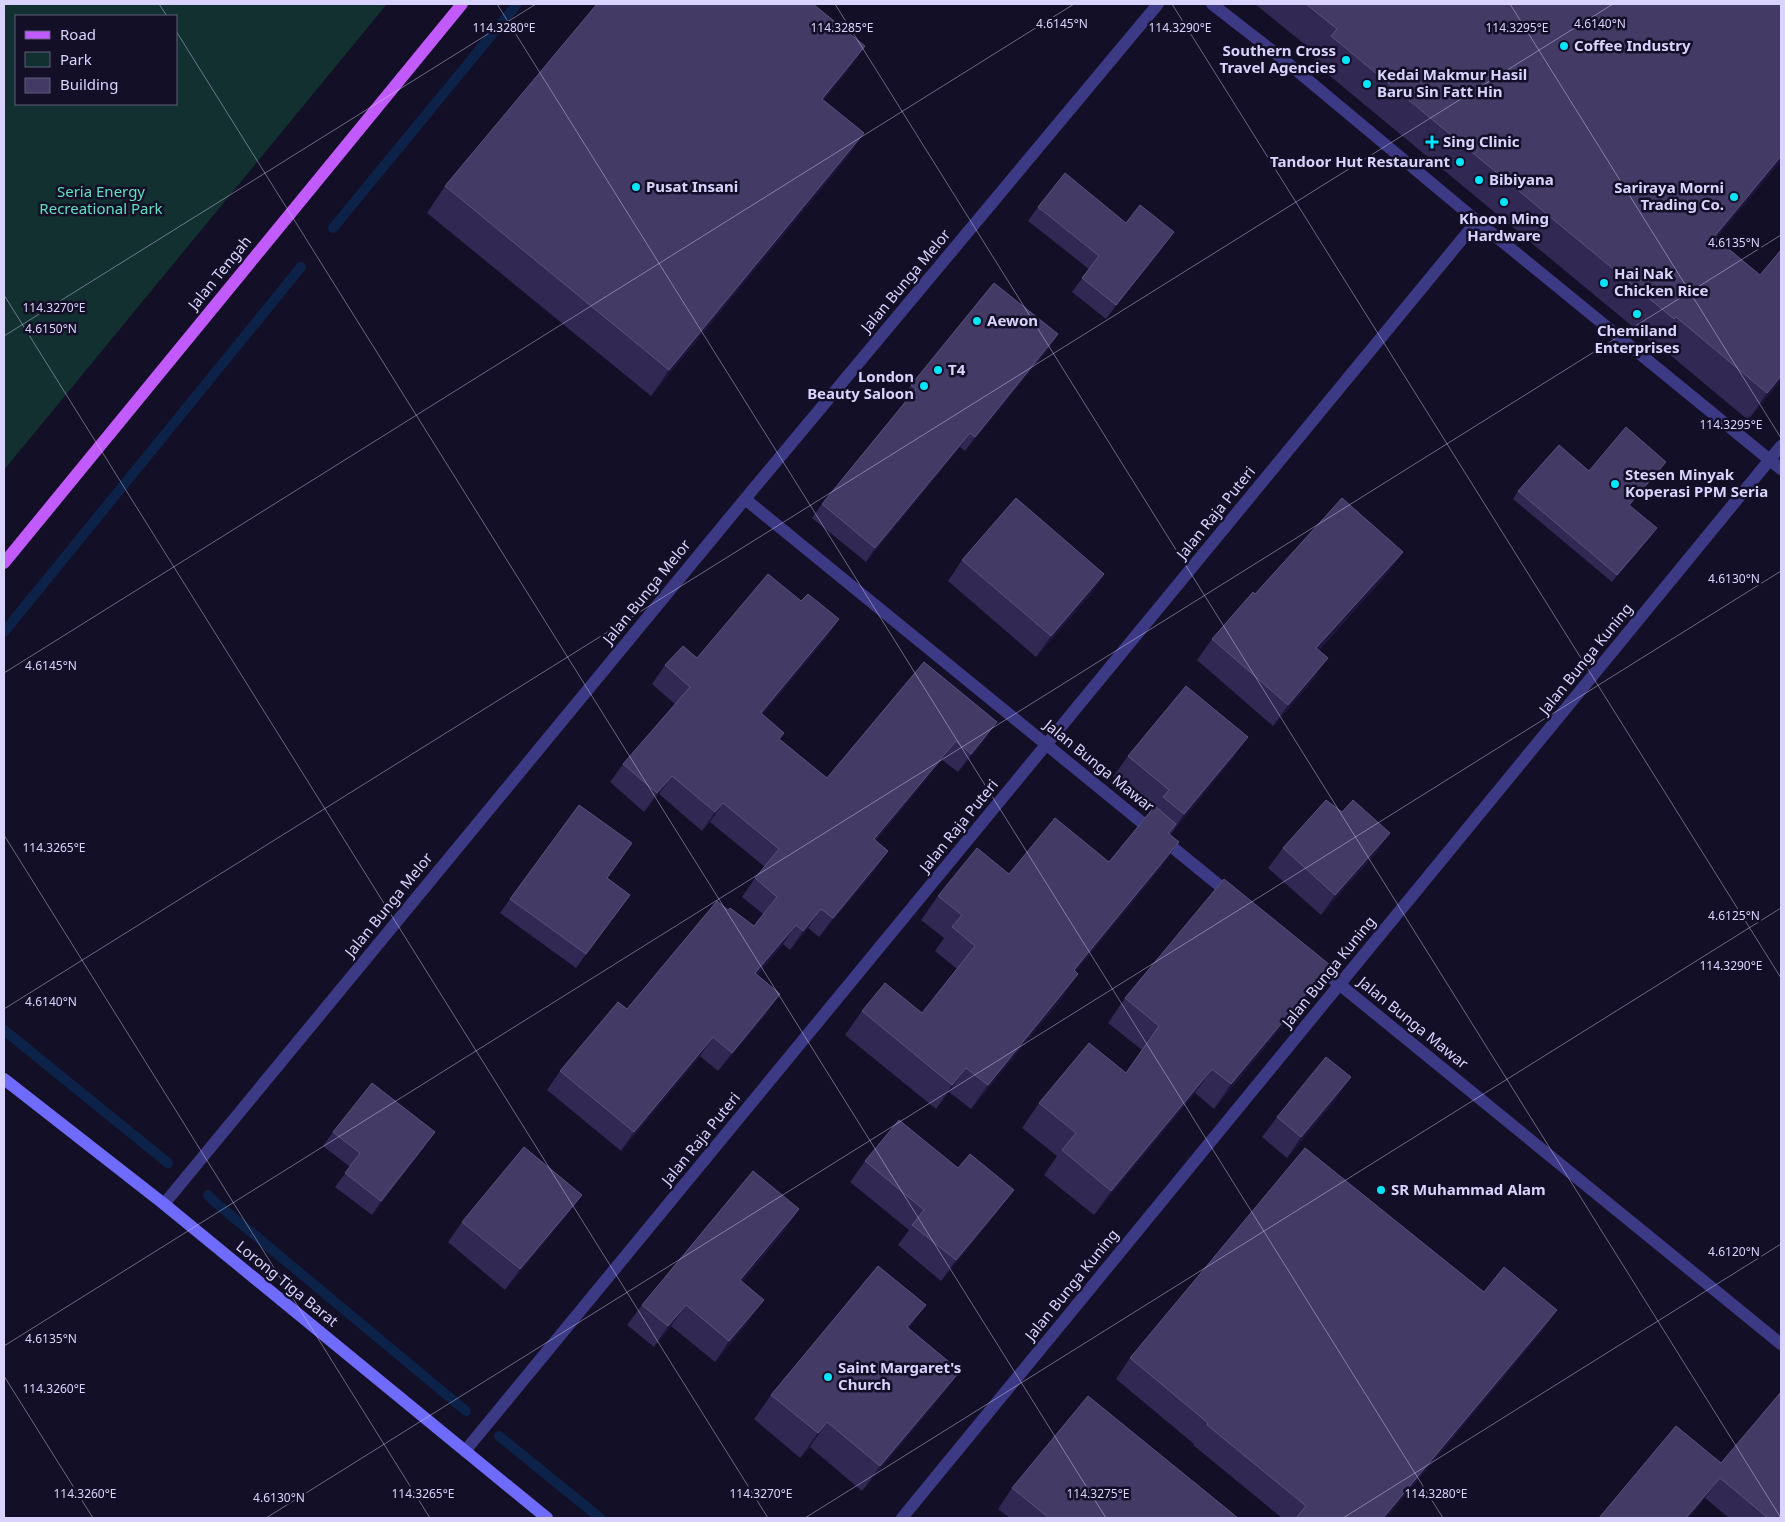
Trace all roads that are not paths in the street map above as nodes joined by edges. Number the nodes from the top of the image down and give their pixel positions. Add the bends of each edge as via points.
1 (462, 4) edge
2 (1158, 4) edge
3 (1212, 4) edge
4 (1476, 221) junction
5 (1781, 446) edge
6 (1770, 460) junction
7 (1781, 469) edge
8 (745, 499) junction
9 (4, 563) edge
10 (1047, 744) junction
11 (1240, 902) edge
12 (1301, 953) edge
13 (1340, 985) junction
14 (4, 1079) edge
15 (164, 1204) junction
16 (1781, 1344) edge
17 (465, 1451) junction
18 (546, 1518) edge
19 (902, 1518) edge

1 - 9 main road, Jalan Tengah
2 - 8 street, Jalan Bunga Melor
3 - 4 street
4 - 6 street
4 - 10 street, Jalan Raja Puteri
5 - 6 street, Jalan Bunga Kuning
6 - 7 street
6 - 13 street, Jalan Bunga Kuning
8 - 10 street, Jalan Bunga Mawar
8 - 15 street, Jalan Bunga Melor
10 - 11 street, Jalan Bunga Mawar
10 - 17 street, Jalan Raja Puteri
12 - 13 street, Jalan Bunga Mawar
13 - 16 street, Jalan Bunga Mawar
13 - 19 street, Jalan Bunga Kuning
14 - 15 main road, Lorong Tiga Barat
15 - 17 main road, Lorong Tiga Barat
17 - 18 main road, Lorong Tiga Barat

